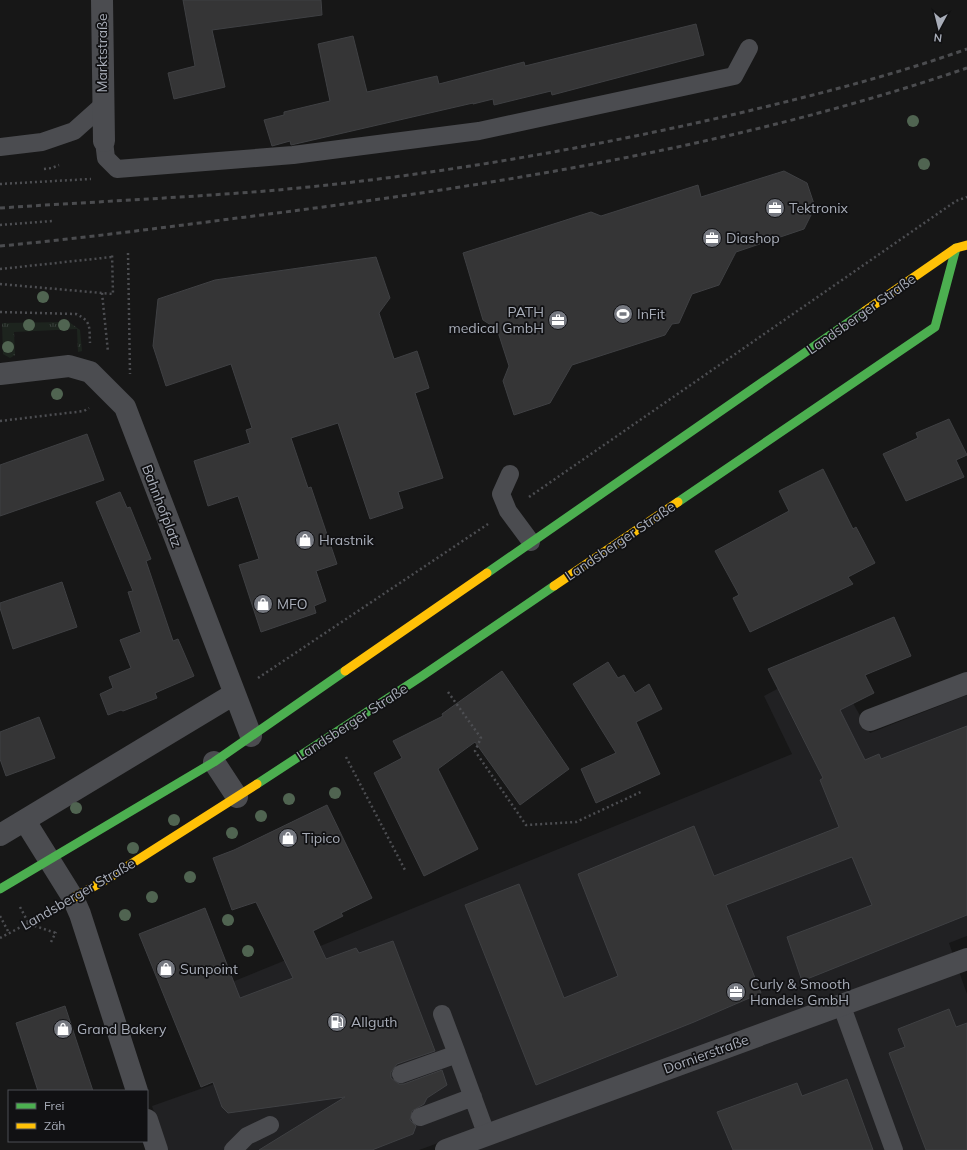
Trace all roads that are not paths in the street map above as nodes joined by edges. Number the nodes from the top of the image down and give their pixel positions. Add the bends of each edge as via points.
1 (102, 0) edge
2 (749, 48) dead end
3 (102, 106) junction
4 (104, 141) joint
5 (0, 147) edge
6 (967, 245) edge
7 (956, 248) junction
8 (0, 374) edge
9 (510, 474) dead end
10 (531, 542) junction
11 (967, 683) edge
12 (234, 694) junction
13 (870, 720) dead end
14 (250, 736) junction
15 (214, 762) junction
16 (237, 797) junction
17 (25, 821) junction
18 (0, 835) edge
19 (49, 862) junction
20 (0, 889) edge
21 (73, 898) junction
22 (967, 959) edge
23 (841, 1004) junction
24 (442, 1014) dead end
25 (457, 1054) junction
26 (401, 1074) dead end
27 (137, 1090) edge
28 (473, 1097) junction
29 (420, 1117) dead end
30 (148, 1123) edge
31 (270, 1125) dead end
32 (487, 1136) junction
33 (456, 1148) edge
34 (157, 1150) edge
35 (233, 1150) edge
36 (894, 1150) edge

1 - 3 street, Marktstraße
2 - 4 lane via 734,76 479,131 293,155 117,169 106,158
3 - 4 street, Marktstraße
3 - 5 lane, Marktstraße via 74,131 42,142
6 - 7 main road, Landsberger Straße
7 - 10 main road, Landsberger Straße
7 - 16 main road, Landsberger Straße via 935,327 431,670
8 - 12 street, Bahnhofplatz via 69,366 90,372 125,407
9 - 10 lane via 501,494 508,511
10 - 14 main road, Landsberger Straße
11 - 13 street
12 - 14 street, Bahnhofplatz
12 - 17 street
14 - 15 main road, Landsberger Straße
15 - 16 street
15 - 19 main road, Landsberger Straße
16 - 21 main road, Landsberger Straße
17 - 18 street
17 - 19 street
19 - 20 main road, Landsberger Straße
19 - 21 street
21 - 27 street via 94,952
22 - 23 street, Dornierstraße
23 - 32 street, Dornierstraße
23 - 36 lane
24 - 25 lane
25 - 26 lane
25 - 28 lane
28 - 29 lane
28 - 32 lane
30 - 34 street
31 - 35 lane via 247,1136
32 - 33 street, Dornierstraße

